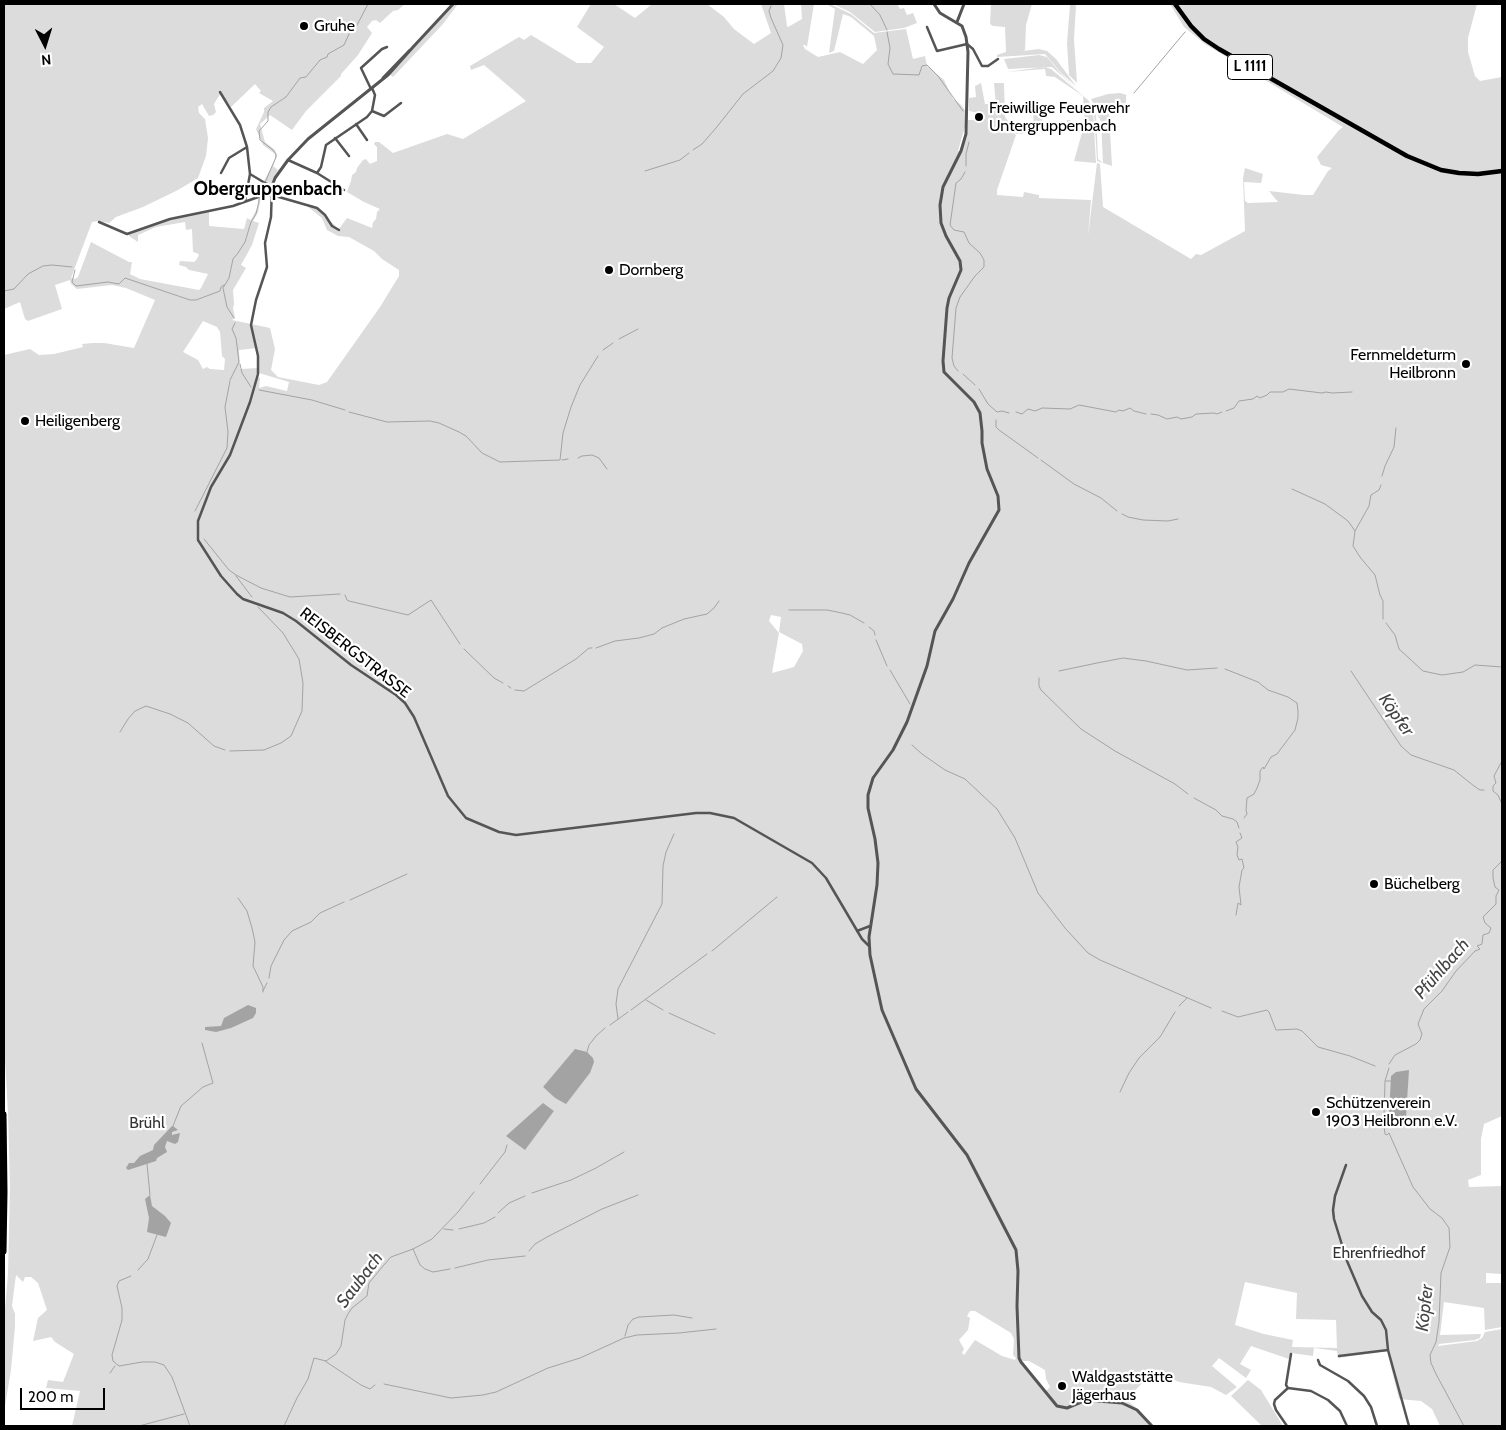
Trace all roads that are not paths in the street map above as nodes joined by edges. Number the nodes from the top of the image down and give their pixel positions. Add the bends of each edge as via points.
1 (452, 4) edge
2 (934, 4) edge
3 (964, 4) edge
4 (1175, 4) edge
5 (957, 22) junction
6 (927, 28) dead end
7 (968, 44) junction
8 (387, 47) dead end
9 (998, 59) dead end
10 (371, 88) junction
11 (220, 92) dead end
12 (401, 102) dead end
13 (372, 111) junction
14 (356, 124) junction
15 (336, 138) junction
16 (367, 140) dead end
17 (247, 147) junction
18 (349, 156) dead end
19 (288, 160) junction
20 (1502, 172) edge
21 (317, 173) junction
22 (221, 174) dead end
23 (250, 174) junction
24 (272, 186) junction
25 (344, 190) dead end
26 (272, 195) junction
27 (245, 202) junction
28 (99, 222) dead end
29 (339, 230) dead end
30 (870, 926) junction
31 (857, 931) junction
32 (869, 946) junction
33 (4, 1114) edge
34 (1346, 1165) dead end
35 (4, 1252) edge
36 (1388, 1350) junction
37 (1291, 1354) dead end
38 (1339, 1356) dead end
39 (1318, 1360) dead end
40 (1288, 1388) junction
41 (1152, 1426) edge
42 (1287, 1426) edge
43 (1347, 1426) edge
44 (1377, 1426) edge
45 (1409, 1426) edge

1 - 10 street via 391,72
2 - 5 street via 942,15
3 - 5 street
4 - 20 main road, L 1111 via 1204,39 1407,156 1441,170 1478,174
5 - 7 street via 964,29
6 - 7 street via 937,52
7 - 9 street via 982,66
7 - 30 street via 967,124 962,148 943,187 940,205 941,223 960,261 961,270 949,298 943,360 944,372 974,402 980,413 987,469 998,496 999,510 935,631 927,666 907,722 874,778 868,796 878,864
8 - 10 street via 361,68
10 - 13 street via 375,95
10 - 19 street via 308,139
11 - 17 street via 240,125
12 - 13 street via 384,116
13 - 14 street
14 - 15 street
14 - 16 street
15 - 18 street
15 - 21 street via 326,145
17 - 22 street via 229,158
17 - 23 street
19 - 21 street
19 - 24 street
21 - 25 street
23 - 24 street
23 - 27 street
24 - 26 street, REISBERGSTRASSE
26 - 27 street
26 - 29 street via 317,208
26 - 31 street, REISBERGSTRASSE via 272,217 265,243 267,267 251,325 258,356 257,382 230,455 211,487 198,521 198,540 221,576 237,594 296,621 351,666 396,694 414,717 448,796 466,818 499,832 516,835 696,813 734,818 812,863 826,878
27 - 28 street via 170,219 127,234
30 - 31 street
30 - 32 street
31 - 32 street
32 - 41 street via 882,1010 916,1089 970,1159 1016,1250 1020,1360 1057,1406 1066,1408 1086,1400 1122,1403 1137,1410
33 - 35 highway
34 - 36 street via 1334,1196 1334,1219 1362,1296 1386,1330
36 - 38 street
36 - 45 street
37 - 40 street
39 - 44 street via 1320,1365 1348,1381 1364,1396
40 - 42 street via 1275,1400 1276,1410
40 - 43 street via 1323,1396 1334,1404

